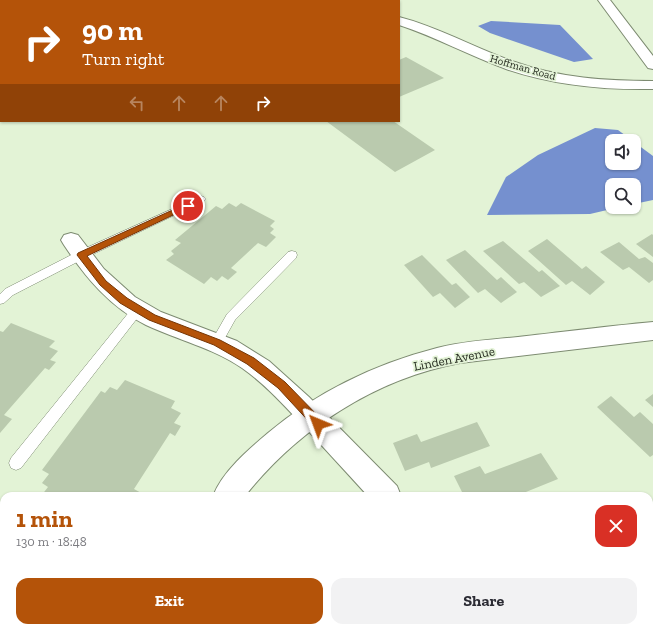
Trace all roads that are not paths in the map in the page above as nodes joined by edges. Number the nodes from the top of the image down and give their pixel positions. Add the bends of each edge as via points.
1 (604, 0) edge
2 (400, 23) edge
3 (653, 66) edge
4 (653, 85) edge
5 (201, 199) dead end
6 (76, 248) junction
7 (292, 256) dead end
8 (0, 300) edge
9 (138, 309) junction
10 (653, 331) edge
11 (217, 342) junction
12 (310, 416) junction
13 (16, 463) dead end
14 (231, 492) edge
15 (383, 492) edge

1 - 3 street
2 - 4 street, Hoffman Road via 421,28 479,54 541,74 600,84
5 - 6 lane
6 - 8 lane
6 - 9 street via 103,283
7 - 11 lane via 231,318
9 - 11 street via 152,318
9 - 13 lane
10 - 12 street, Linden Avenue via 473,352 428,360 384,375 343,395
11 - 12 street via 251,361 276,380
12 - 14 street, Linden Avenue via 270,448
12 - 15 street

